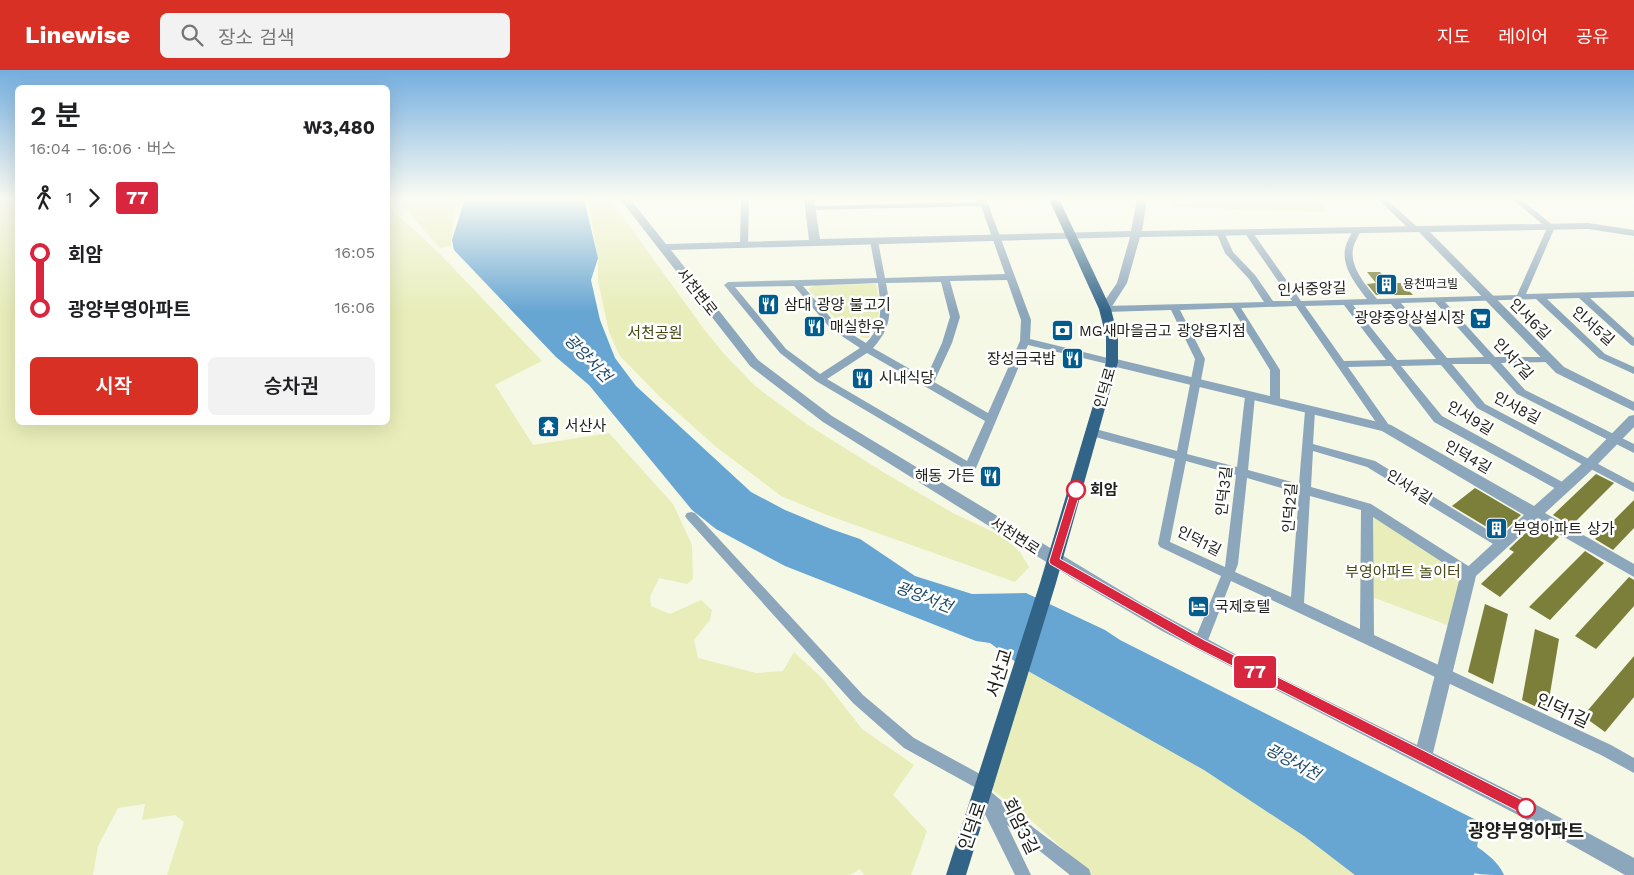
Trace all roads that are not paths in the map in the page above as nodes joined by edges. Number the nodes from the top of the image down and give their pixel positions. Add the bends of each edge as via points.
1 (655, 237) edge
2 (744, 237) edge
3 (814, 237) edge
4 (996, 237) junction
5 (1012, 237) edge
6 (1071, 237) edge
7 (1135, 237) edge
8 (1222, 237) edge
9 (1251, 237) edge
10 (1354, 237) edge
11 (1426, 237) edge
12 (1547, 237) edge
13 (874, 241) junction
14 (815, 242) junction
15 (744, 245) junction
16 (663, 247) junction
17 (1010, 277) junction
18 (945, 279) junction
19 (880, 281) junction
20 (797, 284) junction
21 (1623, 294) junction
22 (1634, 294) edge
23 (1582, 295) junction
24 (1538, 296) junction
25 (1520, 297) junction
26 (1488, 298) junction
27 (1437, 299) junction
28 (1393, 300) junction
29 (1374, 301) junction
30 (1346, 302) junction
31 (1299, 303) junction
32 (1634, 303) edge
33 (1270, 304) junction
34 (1235, 305) junction
35 (1174, 307) junction
36 (1105, 309) junction
37 (1025, 341) junction
38 (1634, 343) edge
39 (866, 348) junction
40 (1548, 359) junction
41 (1493, 360) junction
42 (1443, 361) junction
43 (1112, 362) junction
44 (1393, 363) junction
45 (1343, 364) junction
46 (1634, 371) edge
47 (820, 379) junction
48 (1196, 382) junction
49 (928, 384) junction
50 (1250, 396) junction
51 (1275, 402) junction
52 (1634, 406) edge
53 (1310, 411) junction
54 (1634, 419) edge
55 (992, 420) junction
56 (1386, 428) junction
57 (1092, 432) junction
58 (1613, 438) junction
59 (1308, 446) junction
60 (1634, 449) edge
61 (1182, 455) junction
62 (1590, 464) junction
63 (1243, 471) junction
64 (1562, 488) junction
65 (1634, 488) edge
66 (1306, 489) junction
67 (1367, 507) junction
68 (1534, 514) junction
69 (691, 516) dead end
70 (1502, 544) junction
71 (1054, 561) junction
72 (1634, 571) edge
73 (1469, 573) junction
74 (1229, 574) junction
75 (1048, 582) joint
76 (1297, 606) junction
77 (1366, 638) junction
78 (1200, 644) junction
79 (1444, 676) junction
80 (1422, 756) junction
81 (1634, 766) edge
82 (986, 785) junction
83 (1634, 869) edge
84 (956, 875) edge
85 (1023, 875) edge
86 (1083, 875) edge

1 - 16 street, 서천변로
2 - 15 street
3 - 14 street
4 - 5 street
4 - 13 street
4 - 17 street
6 - 36 main road, 인덕로
7 - 36 street via 1122,283
8 - 33 street via 1229,253 1252,277
9 - 31 street, 인덕4길
10 - 29 street via 1349,249 1350,261 1359,282
11 - 26 street, 인서6길
12 - 25 street
13 - 14 street
13 - 19 street
14 - 15 street
15 - 16 street
16 - 71 street, 서천변로 via 754,363 777,384
17 - 18 street
17 - 37 street via 1026,320
18 - 19 street
18 - 49 street via 955,317 948,342
19 - 20 street
19 - 39 street via 885,320 879,334
20 - 39 street via 834,327
20 - 47 street via 728,285 783,351
21 - 22 street, 인서중앙길
21 - 23 street, 인서중앙길
21 - 32 street
23 - 24 street, 인서중앙길
23 - 38 street
24 - 25 street, 인서중앙길
24 - 46 street, 인서5길 via 1602,356
25 - 26 street, 인서중앙길
26 - 27 street, 인서중앙길
26 - 40 street, 인서6길
27 - 28 street, 인서중앙길
27 - 41 street, 인서7길
28 - 29 street, 인서중앙길
28 - 42 street, 인서8길
29 - 30 street, 인서중앙길
30 - 31 street, 인서중앙길
30 - 44 street, 인서9길
31 - 33 street, 인서중앙길
31 - 45 street, 인덕4길
33 - 34 street, 인서중앙길
34 - 35 street, 인서중앙길
34 - 51 street via 1275,370
35 - 36 street, 인서중앙길
35 - 48 street via 1200,359
36 - 43 main road, 인덕로 via 1112,336
37 - 43 street
37 - 55 street
39 - 47 street
39 - 49 street
40 - 41 street
40 - 52 street, 인서6길 via 1560,370
41 - 42 street
41 - 58 street, 인서7길 via 1522,392
42 - 44 street
42 - 62 street, 인서8길 via 1482,406
43 - 48 street, 인덕4길
43 - 57 main road, 인덕로
44 - 45 street
44 - 64 street, 인서9길 via 1438,419
45 - 56 street, 인덕4길
47 - 55 street via 970,468
48 - 50 street, 인덕4길
48 - 61 street, 인덕1길
49 - 55 street
50 - 51 street, 인덕4길
50 - 63 street, 인덕3길
51 - 53 street, 인덕4길
53 - 56 street, 인덕4길
53 - 59 street, 인덕2길
54 - 58 street
56 - 68 street, 인덕4길
57 - 61 street
57 - 71 main road, 인덕로
58 - 60 street, 인서7길
58 - 62 street
59 - 66 street, 인덕2길
59 - 70 street, 인서4길 via 1372,464
61 - 63 street
61 - 74 street, 인덕1길 via 1164,544
62 - 64 street
62 - 65 street, 인서8길
63 - 66 street
63 - 74 street, 인덕3길
64 - 68 street
66 - 67 street
66 - 76 street, 인덕2길
67 - 73 street
67 - 77 street
68 - 70 street
68 - 72 street, 인덕4길
69 - 82 street via 871,710 909,743
70 - 73 street
71 - 75 main road, 인덕로
71 - 78 street, 서천변로
73 - 79 street
74 - 76 street, 인덕1길
74 - 78 street, 인덕3길
75 - 82 main road, 서산교
76 - 77 street, 인덕1길
77 - 79 street, 인덕1길
78 - 80 street, 서천변로
79 - 80 street
79 - 81 street, 인덕1길
80 - 83 street, 서천변로 via 1560,826
82 - 84 main road, 인덕로
82 - 85 street, 회암3길
82 - 86 street via 1028,834

